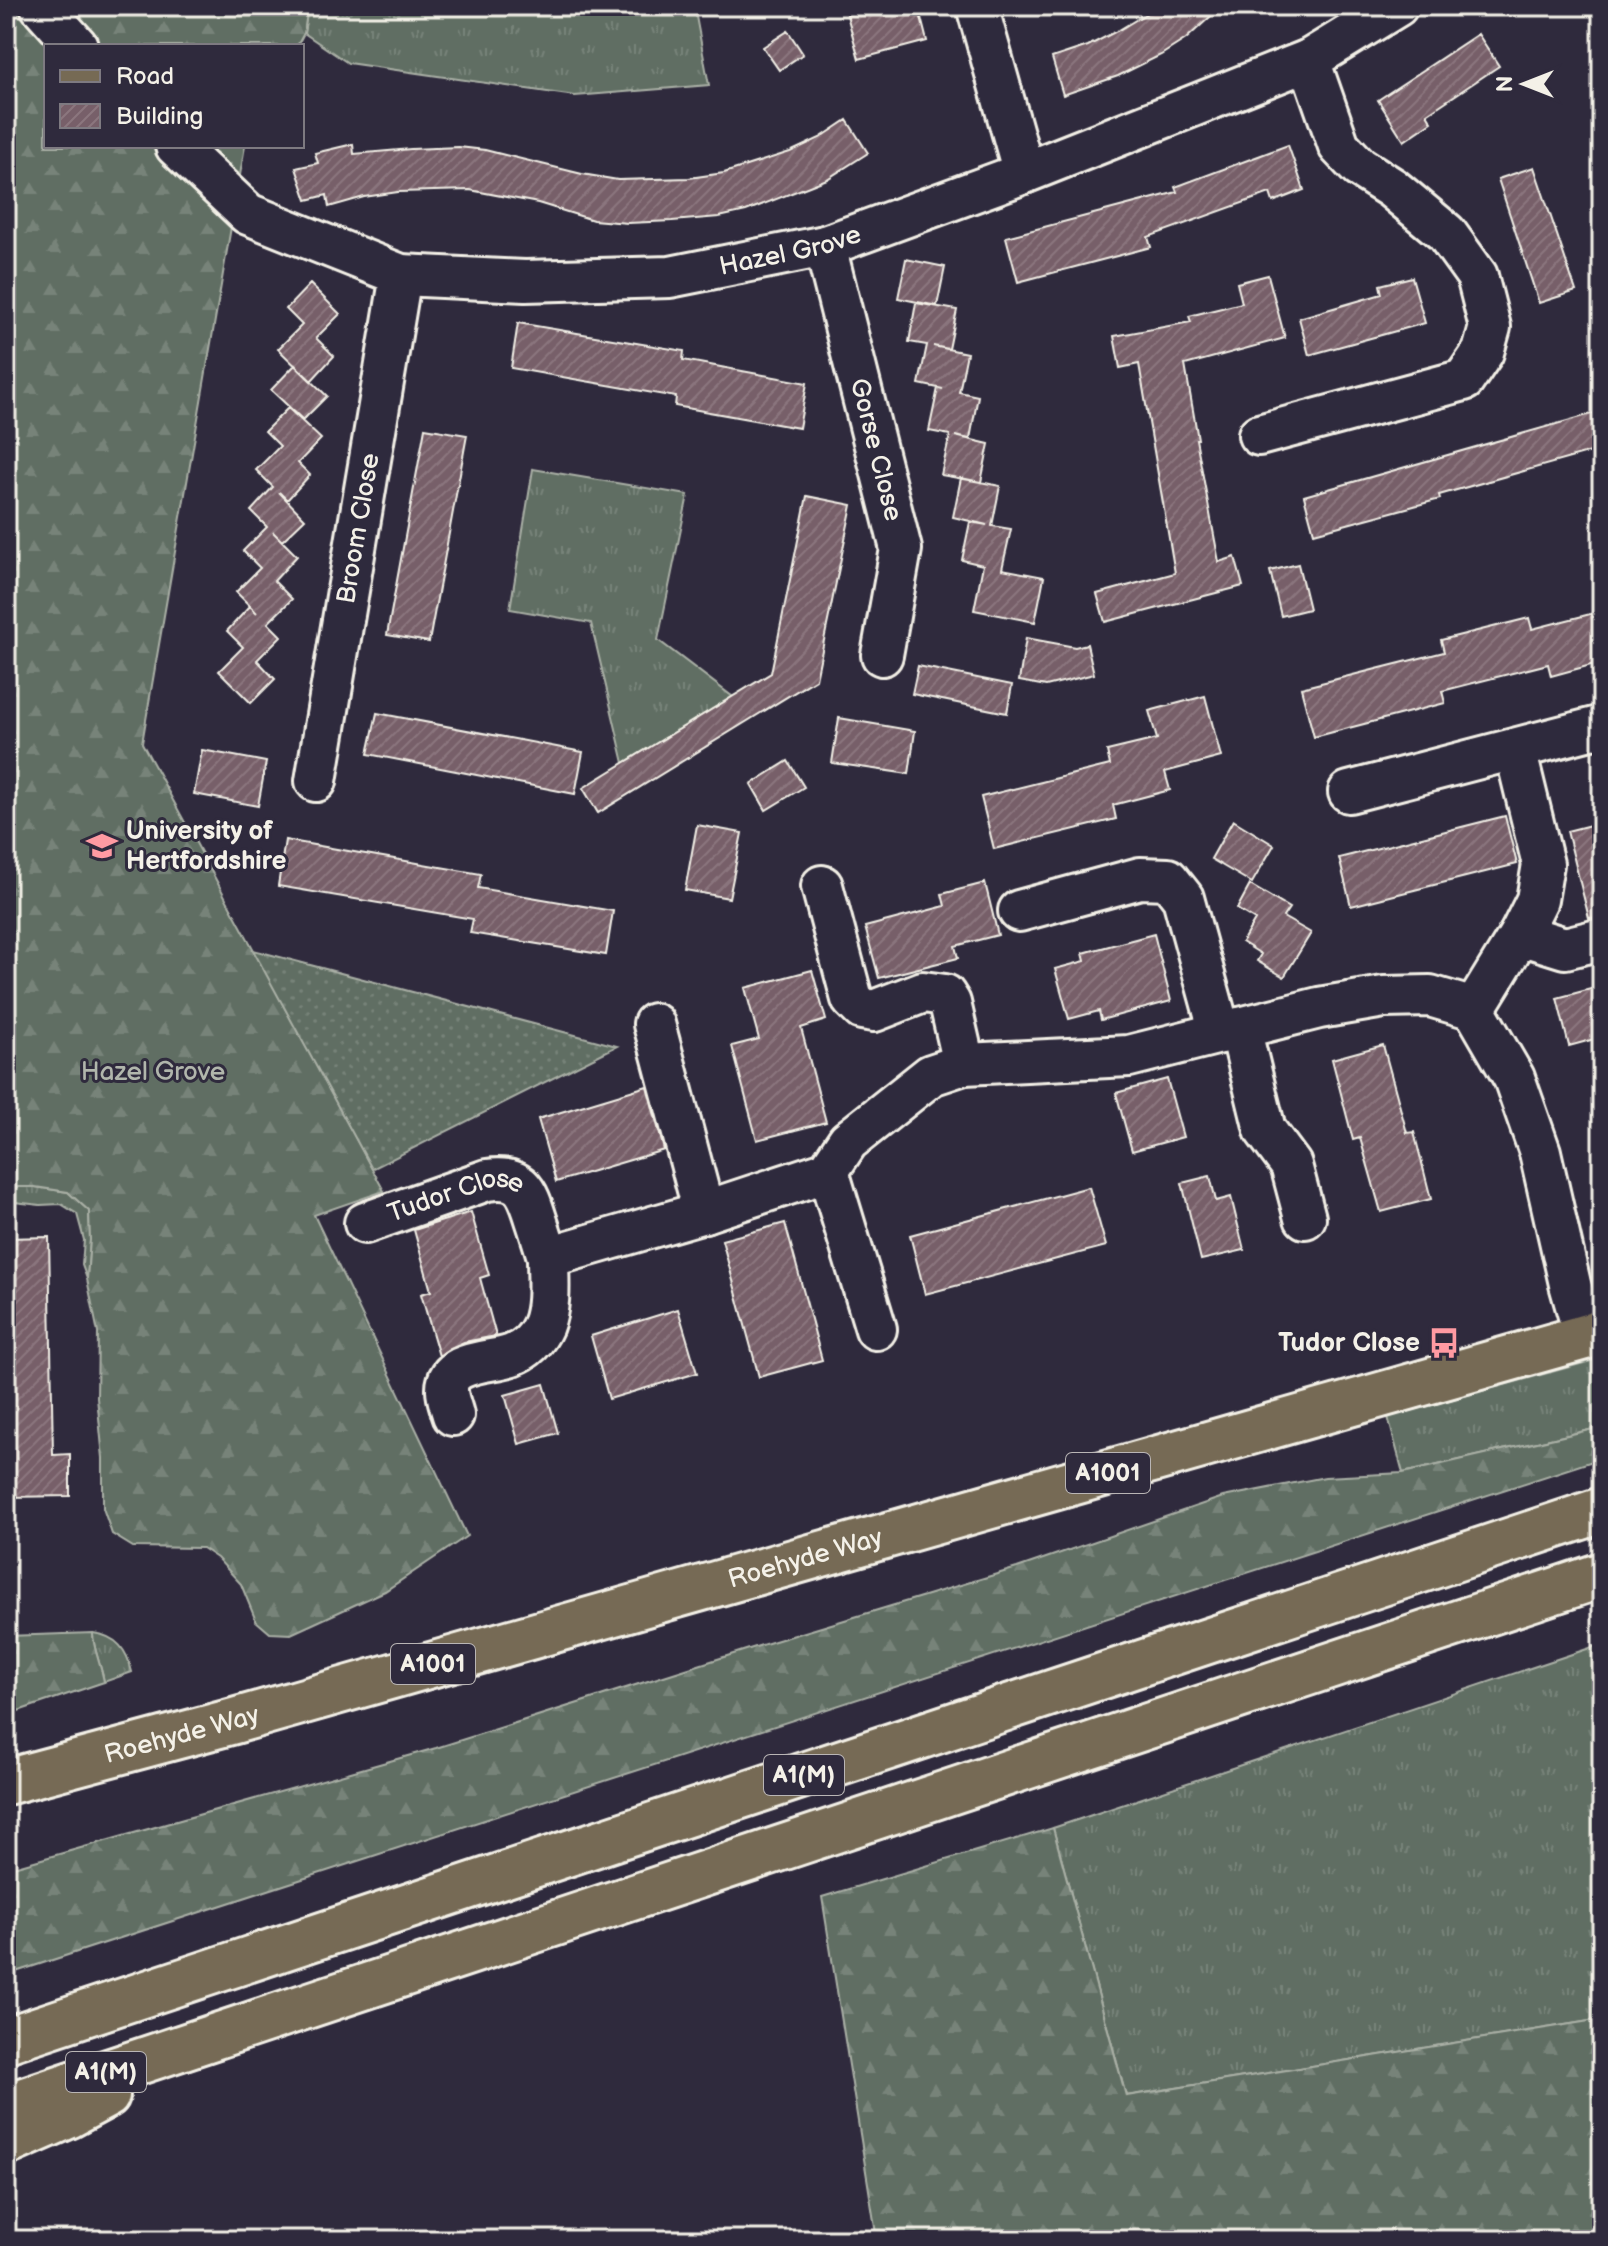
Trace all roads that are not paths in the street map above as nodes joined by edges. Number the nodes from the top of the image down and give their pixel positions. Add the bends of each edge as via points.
1 (41, 6) edge
2 (977, 6) edge
3 (1397, 6) edge
4 (75, 44) edge
5 (1309, 60) junction
6 (178, 148) edge
7 (1024, 173) junction
8 (825, 246) junction
9 (401, 275) junction
10 (1259, 435) dead end
11 (882, 655) dead end
12 (1602, 726) edge
13 (1515, 749) junction
14 (316, 781) dead end
15 (1349, 792) dead end
16 (822, 886) dead end
17 (1019, 911) dead end
18 (1520, 934) junction
19 (1602, 939) edge
20 (1474, 1009) junction
21 (654, 1024) dead end
22 (1230, 1031) junction
23 (964, 1064) junction
24 (828, 1171) junction
25 (704, 1212) junction
26 (1305, 1218) dead end
27 (365, 1223) dead end
28 (548, 1257) junction
29 (876, 1329) dead end
30 (1593, 1335) edge
31 (453, 1415) dead end
32 (1602, 1510) edge
33 (1602, 1575) edge
34 (6, 1782) edge
35 (206, 2039) junction
36 (6, 2040) edge
37 (6, 2106) edge
38 (6, 2143) edge

1 - 4 street
2 - 7 street
3 - 5 street, Hazel Grove
5 - 7 street, Hazel Grove
5 - 10 street via 1339,146 1446,233 1477,276 1490,327 1483,352 1464,380
6 - 9 street, Hazel Grove via 248,214
7 - 8 street, Hazel Grove
8 - 9 street, Hazel Grove via 670,277 525,281
8 - 11 street, Gorse Close via 901,549
9 - 14 street, Broom Close
12 - 13 street
13 - 15 street
13 - 18 street via 1543,864 1537,900
16 - 23 street via 852,999 874,1011 923,992 945,995
17 - 22 street via 1140,878 1168,879 1183,898
18 - 19 street via 1565,948
18 - 20 street
20 - 22 street via 1430,996 1384,997
20 - 30 street via 1514,1078 1540,1152 1570,1284
21 - 25 street
22 - 23 street via 1129,1056
22 - 26 street via 1265,1130 1291,1165
23 - 24 street via 931,1075 848,1141
24 - 25 street
24 - 29 street
25 - 28 street
27 - 28 street, Tudor Close via 503,1178 528,1194
28 - 31 street, Tudor Close via 542,1326 528,1347 462,1367 450,1376 446,1390
30 - 34 main road, Roehyde Way / A1001
32 - 36 main road, A1(M)
33 - 35 main road, A1(M)
35 - 37 main road, A1(M)
35 - 38 main road via 70,2115

